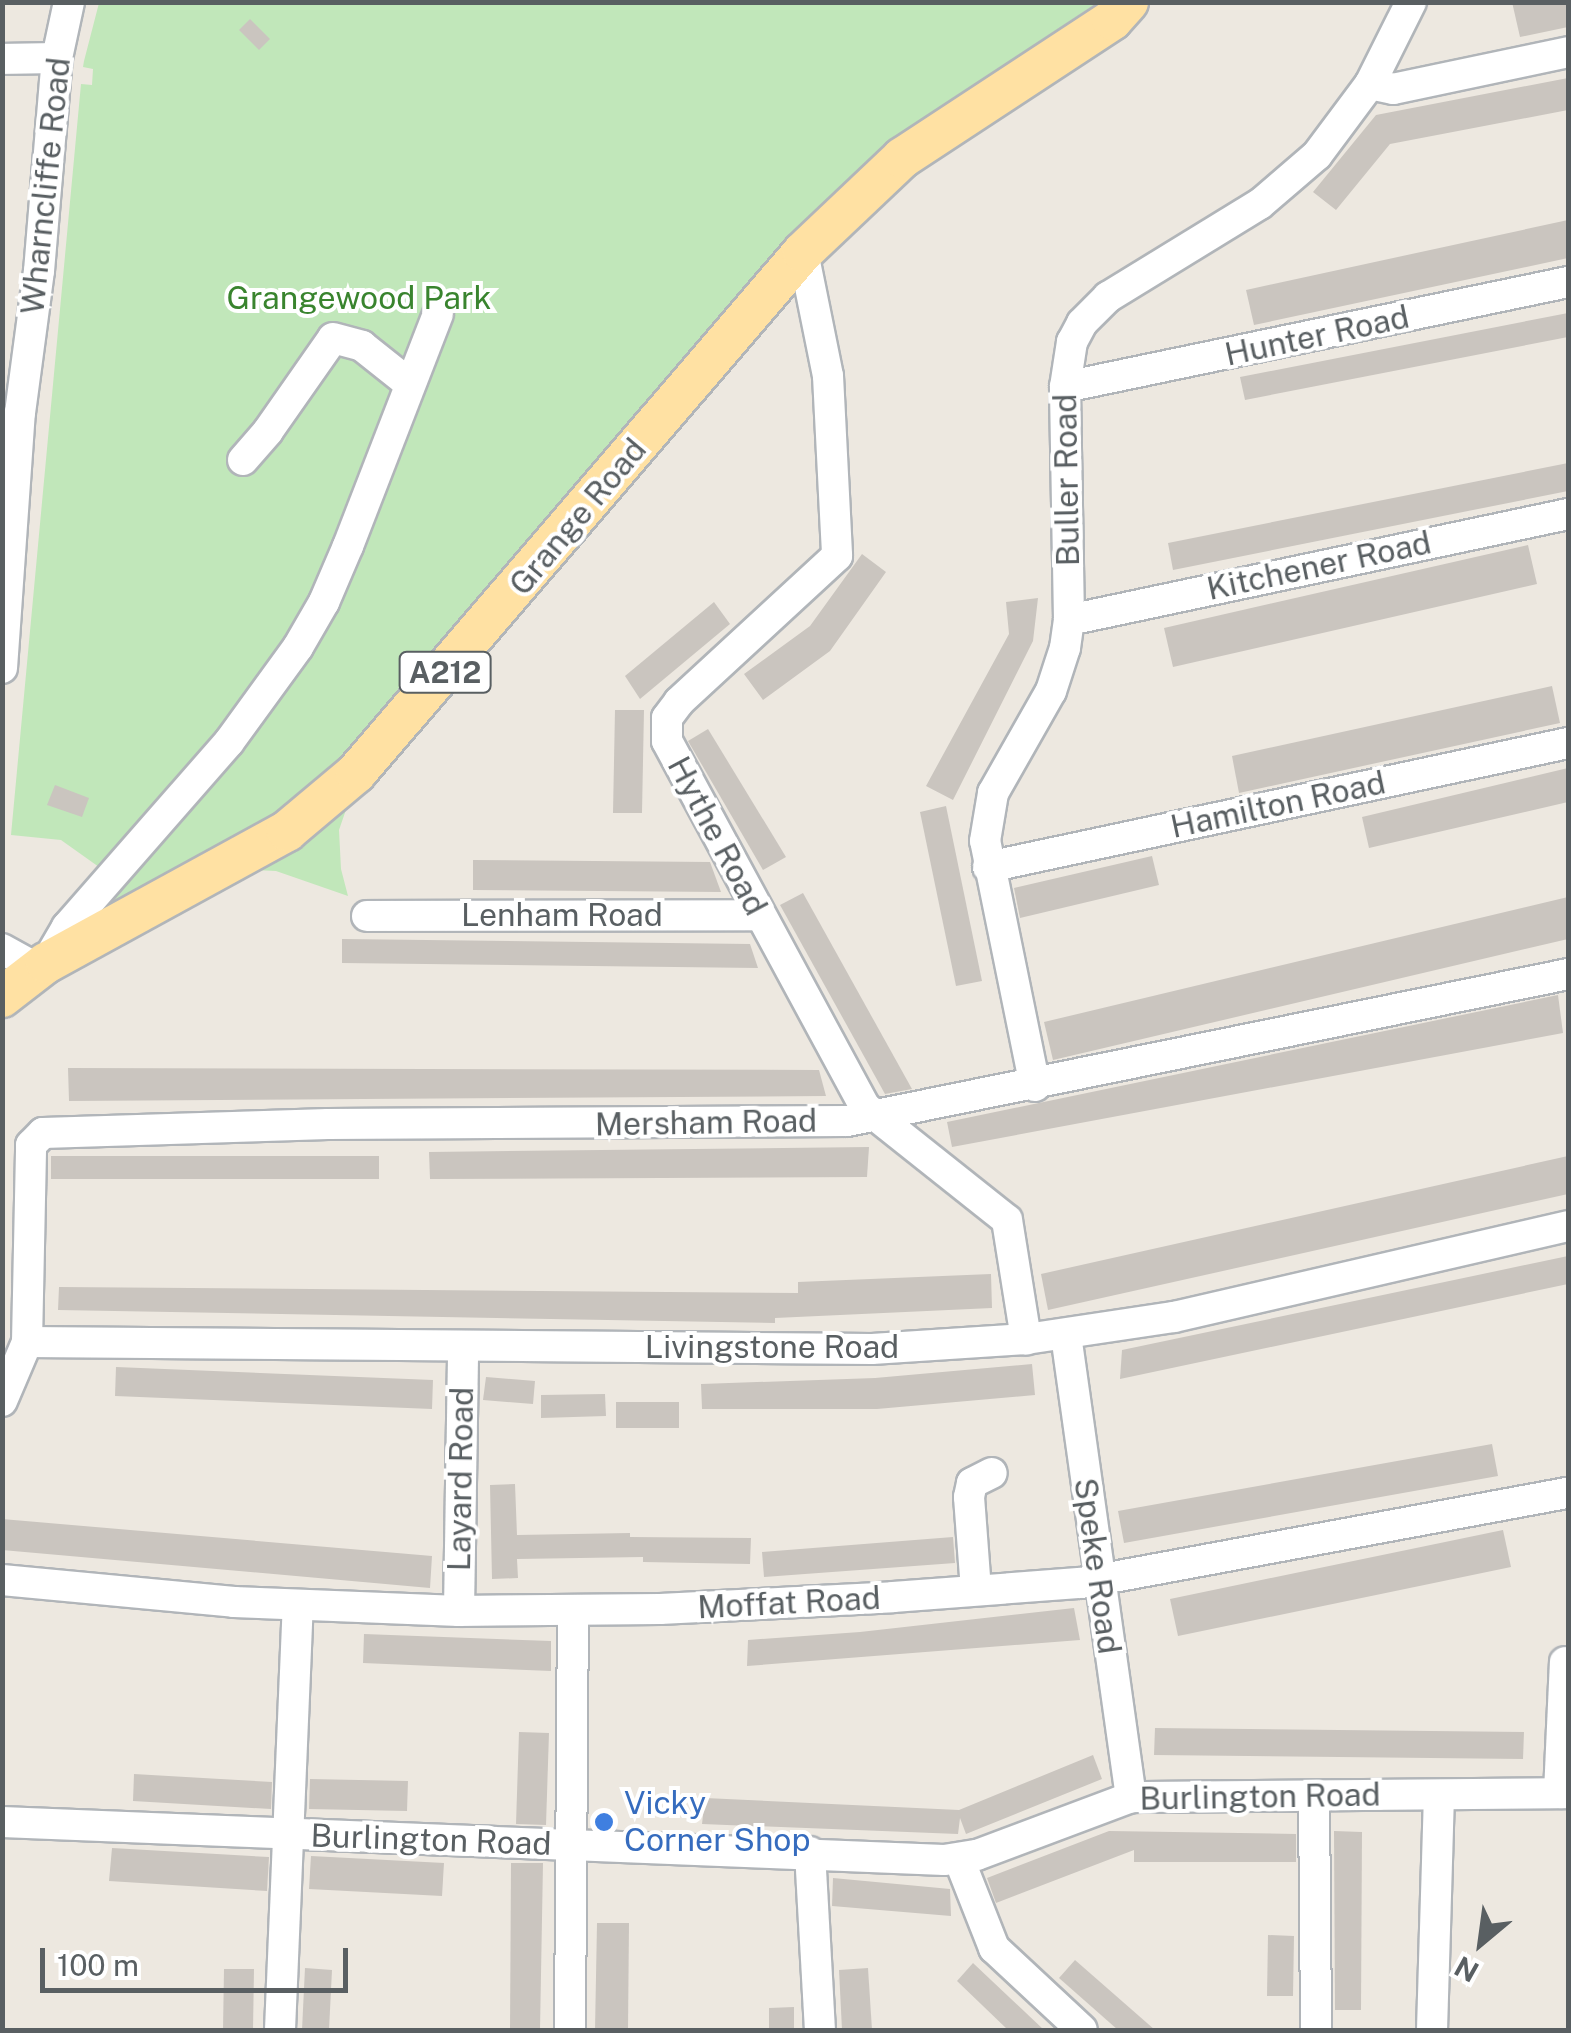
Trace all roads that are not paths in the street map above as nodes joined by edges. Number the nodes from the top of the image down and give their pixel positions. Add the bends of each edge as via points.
1 (69, 2) edge
2 (1128, 2) edge
3 (1411, 2) edge
4 (1568, 52) edge
5 (57, 58) junction
6 (2, 59) edge
7 (1370, 84) junction
8 (803, 252) junction
9 (1568, 282) edge
10 (438, 314) dead end
11 (410, 384) junction
12 (1065, 387) junction
13 (242, 460) dead end
14 (1568, 514) edge
15 (1069, 620) junction
16 (2, 668) edge
17 (1568, 743) edge
18 (988, 867) junction
19 (758, 915) junction
20 (366, 916) dead end
21 (2, 949) edge
22 (42, 966) junction
23 (1568, 974) edge
24 (2, 997) edge
25 (1035, 1086) junction
26 (873, 1117) junction
27 (1568, 1226) edge
28 (19, 1329) edge
29 (1066, 1335) junction
30 (1026, 1338) junction
31 (463, 1346) junction
32 (2, 1401) edge
33 (992, 1472) dead end
34 (1568, 1492) edge
35 (1100, 1579) junction
36 (2, 1580) edge
37 (976, 1590) junction
38 (298, 1605) junction
39 (573, 1610) junction
40 (459, 1611) junction
41 (1565, 1662) dead end
42 (1564, 1793) edge
43 (1438, 1795) junction
44 (1131, 1796) junction
45 (1314, 1797) junction
46 (2, 1822) edge
47 (290, 1834) junction
48 (572, 1846) junction
49 (810, 1852) junction
50 (959, 1858) junction
51 (280, 2030) edge
52 (570, 2030) edge
53 (820, 2030) edge
54 (1082, 2030) edge
55 (1316, 2030) edge
56 (1432, 2030) edge

1 - 5 street, Wharncliffe Road
2 - 8 main road, Grange Road / A212 via 1112,20 902,158
3 - 7 street, Buller Road
4 - 7 street via 1394,89
5 - 6 street
5 - 16 street, Wharncliffe Road
7 - 12 street, Buller Road via 1337,132 1291,179 1094,310 1072,342
8 - 19 street, Hythe Road via 828,376 837,556 667,718 667,741
8 - 22 main road, Grange Road / A212 via 356,773 287,831
9 - 12 street, Hunter Road
10 - 11 street
11 - 13 street via 362,346 333,338
11 - 22 street via 338,570 298,647 229,742 66,927
12 - 15 street, Buller Road
14 - 15 street, Kitchener Road
15 - 18 street, Buller Road via 1051,691 993,792
17 - 18 street, Hamilton Road
18 - 25 street, Buller Road
19 - 20 street, Lenham Road
19 - 26 street, Hythe Road
21 - 22 street
22 - 24 main road, Grange Road / A212
23 - 25 street, Mersham Road
25 - 26 street, Mersham Road
26 - 28 street, Mersham Road via 44,1133 32,1145
26 - 30 street, Hythe Road via 1008,1220
27 - 29 street, Livingstone Road via 1174,1317
28 - 31 street, Livingstone Road
28 - 32 street
29 - 30 street, Livingstone Road
29 - 35 street, Speke Road
30 - 31 street, Livingstone Road via 872,1349
31 - 40 street, Layard Road
33 - 37 street via 972,1483 969,1496
34 - 35 street, Moffat Road
35 - 37 street, Moffat Road
35 - 44 street, Speke Road
36 - 38 street, Moffat Road
37 - 39 street, Moffat Road
38 - 40 street, Moffat Road
38 - 47 street
39 - 40 street, Moffat Road
39 - 48 street
41 - 42 street
42 - 43 street, Burlington Road
43 - 45 street, Burlington Road
43 - 56 street
44 - 45 street, Burlington Road
44 - 50 street, Burlington Road
45 - 55 street
46 - 47 street, Burlington Road
47 - 48 street, Burlington Road
47 - 51 street
48 - 49 street, Burlington Road
48 - 52 street
49 - 50 street, Burlington Road
49 - 53 street
50 - 54 street via 994,1948

